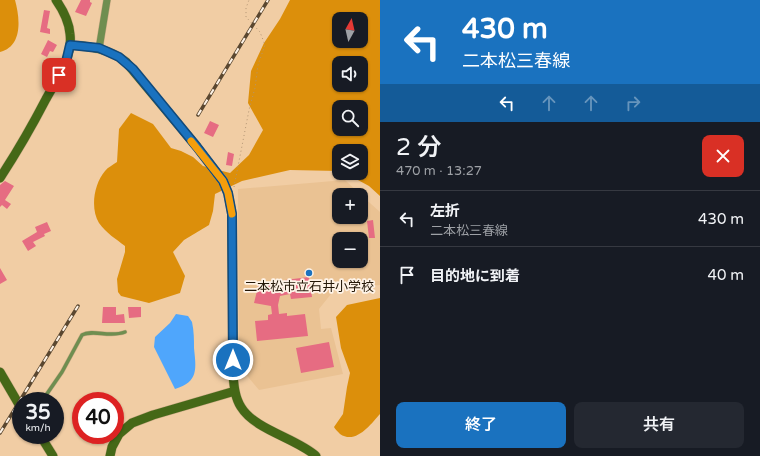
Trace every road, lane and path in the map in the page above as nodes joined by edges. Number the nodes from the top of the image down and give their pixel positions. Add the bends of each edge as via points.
1 (56, 0) edge
2 (107, 0) edge
3 (249, 0) edge
4 (70, 45) junction
5 (99, 48) junction
6 (0, 178) edge
7 (228, 193) junction
8 (125, 332) dead end
9 (0, 372) edge
10 (235, 391) junction
11 (48, 392) edge
12 (12, 393) edge
13 (46, 444) edge
14 (53, 456) edge
15 (110, 456) edge
16 (316, 456) edge

1 - 4 street via 68,23
2 - 5 street
3 - 7 path via 246,17 260,32 265,45 258,65 235,182
4 - 5 street
4 - 6 street via 66,62 24,140
5 - 7 street via 119,57 133,69 223,181
7 - 10 street via 232,214
8 - 11 lane via 82,335
9 - 12 street
10 - 15 street via 132,423 119,434
10 - 16 street via 241,408 250,418 303,446
13 - 14 street

